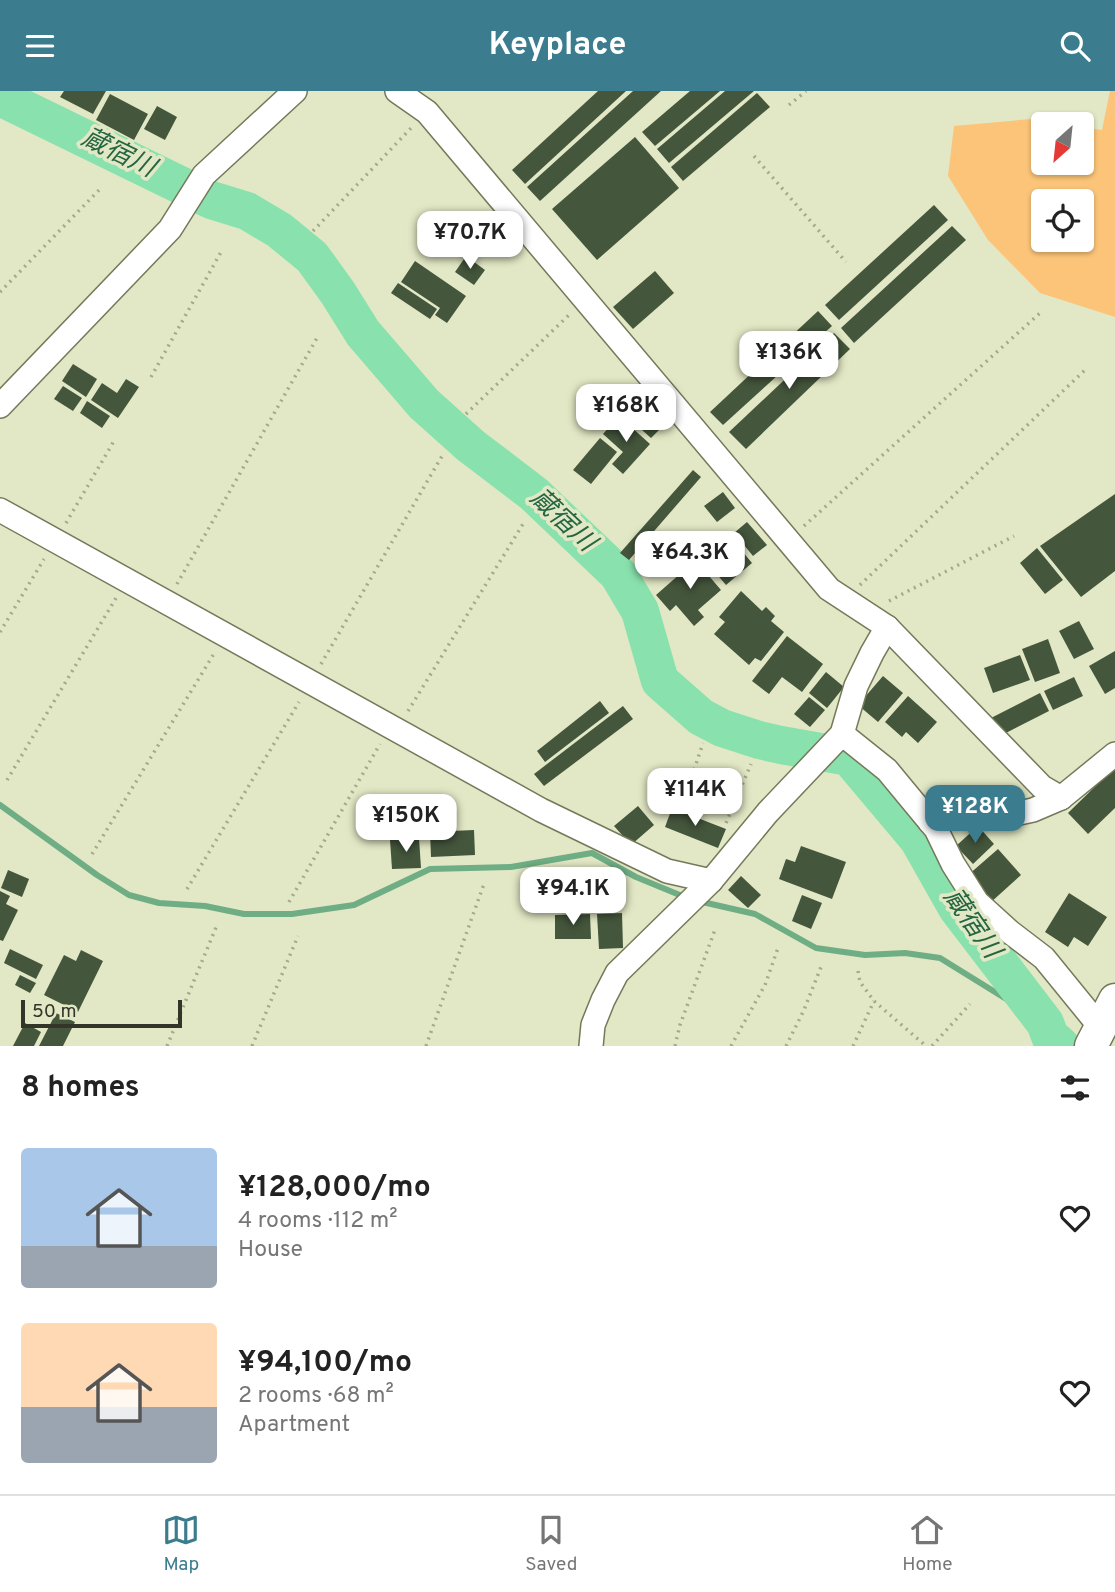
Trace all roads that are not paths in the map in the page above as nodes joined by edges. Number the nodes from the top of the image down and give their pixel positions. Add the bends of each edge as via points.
1 (295, 91) edge
2 (397, 91) edge
3 (0, 406) edge
4 (0, 510) edge
5 (887, 627) junction
6 (842, 734) junction
7 (1115, 754) edge
8 (1062, 798) junction
9 (930, 822) junction
10 (711, 881) junction
11 (1102, 1025) edge
12 (591, 1046) edge

1 - 3 street via 204,175 170,229
2 - 5 street via 427,112 829,589
4 - 10 street via 541,810 667,871
5 - 6 street via 856,686
5 - 8 street via 1042,787
6 - 9 street via 887,770
6 - 10 street
7 - 8 street
8 - 9 street via 1005,816 969,814
9 - 11 street via 977,902 1044,958
10 - 12 street via 617,973 593,1024

